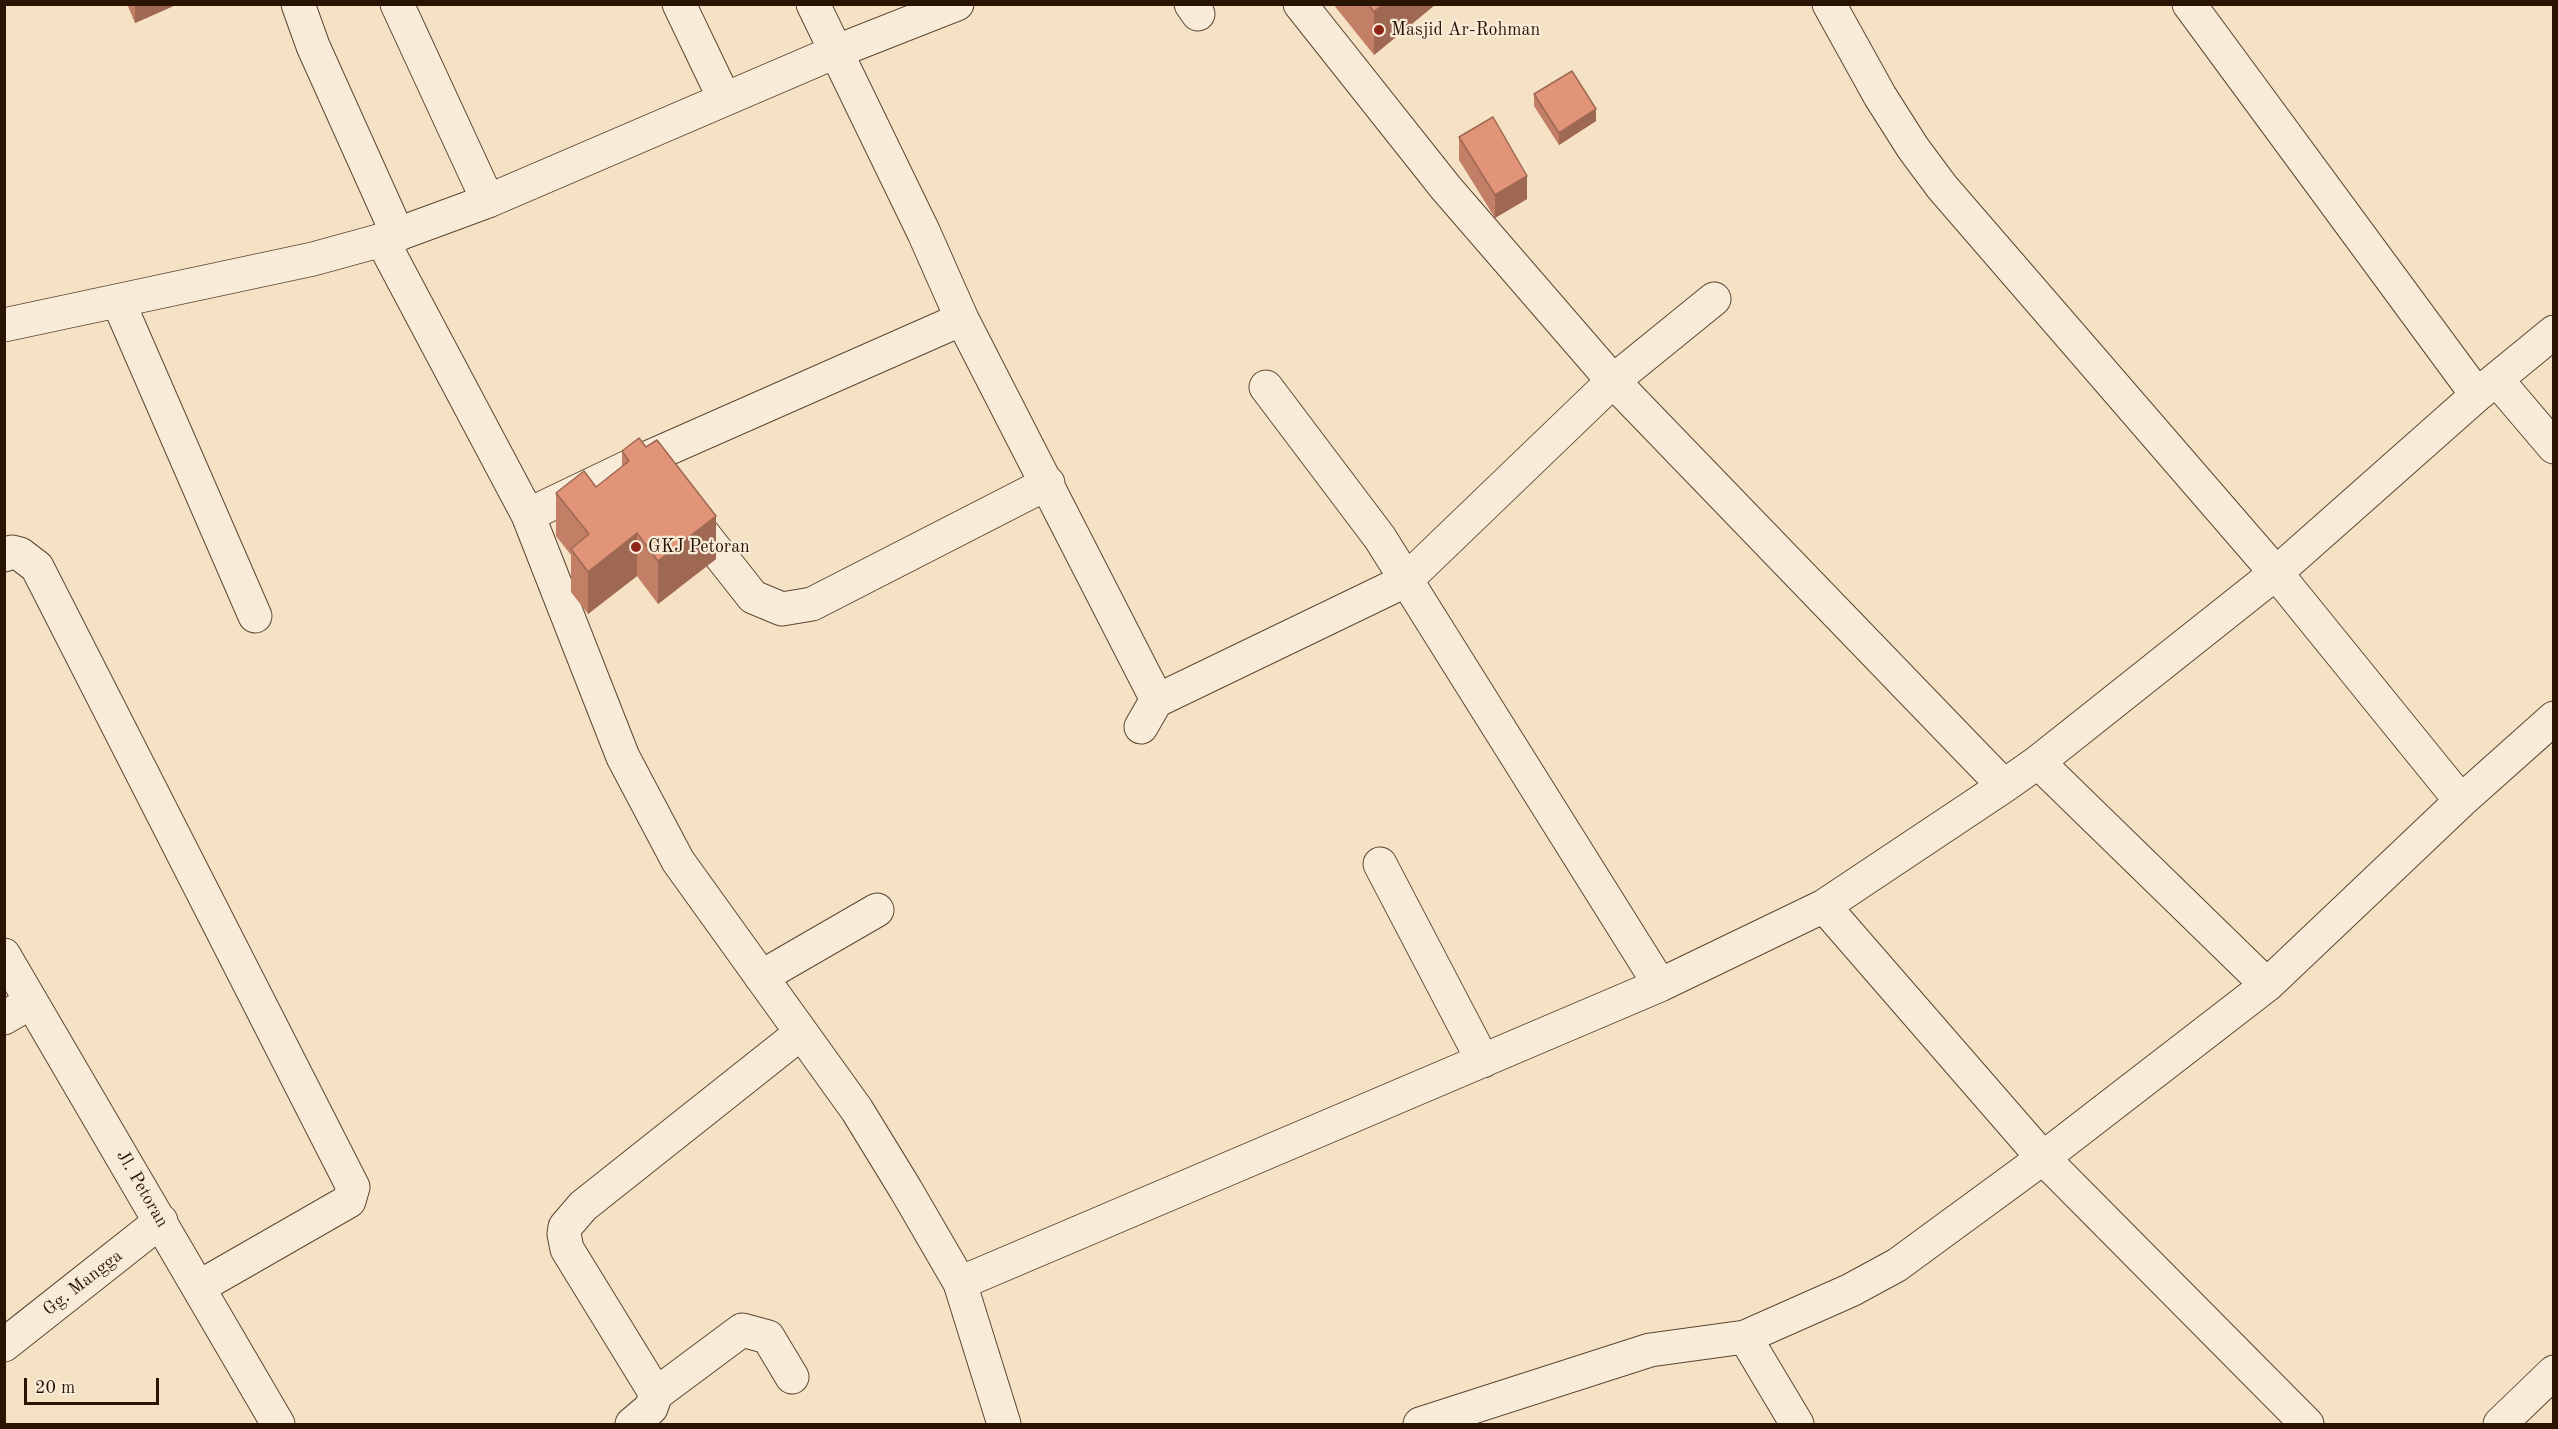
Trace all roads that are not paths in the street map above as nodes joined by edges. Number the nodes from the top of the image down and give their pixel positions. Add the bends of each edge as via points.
1 (298, 4) edge
2 (397, 4) edge
3 (679, 4) edge
4 (813, 4) edge
5 (957, 4) edge
6 (1300, 4) edge
7 (1829, 4) edge
8 (2189, 4) edge
9 (835, 52) junction
10 (724, 98) junction
11 (488, 201) junction
12 (390, 237) junction
13 (1714, 299) dead end
14 (118, 301) junction
15 (962, 319) junction
16 (4, 325) edge
17 (2553, 332) edge
18 (1613, 381) junction
19 (1266, 387) dead end
20 (2487, 388) junction
21 (2553, 447) edge
22 (647, 458) junction
23 (1048, 483) junction
24 (528, 515) junction
25 (4, 555) edge
26 (2276, 573) junction
27 (1405, 581) junction
28 (255, 616) dead end
29 (2553, 718) edge
30 (2038, 762) junction
31 (2004, 786) junction
32 (2461, 801) junction
33 (1380, 864) dead end
34 (1824, 906) junction
35 (877, 910) dead end
36 (4, 955) edge
37 (761, 977) junction
38 (1660, 985) junction
39 (2267, 985) junction
40 (18, 1010) edge
41 (801, 1033) junction
42 (1483, 1061) junction
43 (2043, 1158) junction
44 (161, 1221) junction
45 (960, 1284) junction
46 (199, 1287) junction
47 (1745, 1337) junction
48 (4, 1345) edge
49 (2553, 1372) edge
50 (792, 1377) dead end
51 (656, 1394) junction
52 (278, 1425) edge
53 (632, 1425) edge
54 (1004, 1425) edge
55 (1420, 1425) edge
56 (1797, 1425) edge
57 (2307, 1425) edge
58 (2500, 1425) edge

1 - 12 street
2 - 11 street
3 - 10 street
4 - 9 street
5 - 9 street
6 - 18 street via 1446,188
7 - 26 street via 1912,148 1942,187
8 - 20 street
9 - 10 street
9 - 15 street via 924,232
10 - 11 street
11 - 12 street
12 - 14 street via 313,259
12 - 24 street
13 - 18 street
14 - 16 street
14 - 28 street
15 - 22 street
15 - 23 street
17 - 20 street
18 - 27 street
18 - 31 street
19 - 27 street via 1380,538
20 - 21 street
20 - 26 street
22 - 23 street via 753,597 782,609 812,604
22 - 24 street
23 - 27 street via 1153,692 1148,714
24 - 37 street via 623,757 678,861
25 - 46 street via 20,554 37,567 353,1187 349,1201
26 - 30 street
26 - 32 street
27 - 38 street
29 - 32 street
30 - 31 street
30 - 39 street
31 - 34 street
32 - 39 street
33 - 42 street
34 - 38 street
34 - 43 street
35 - 37 street
36 - 40 street, Jl. Petoran
37 - 41 street
38 - 42 street
39 - 43 street
40 - 44 street, Jl. Petoran
41 - 45 street via 857,1110
41 - 51 street via 583,1206 565,1227 567,1249
42 - 45 street
43 - 47 street via 1897,1265
43 - 57 street
44 - 46 street, Jl. Petoran
44 - 48 street, Gg. Mangga
45 - 54 street
46 - 52 street, Jl. Petoran
47 - 55 street via 1650,1350
47 - 56 street
49 - 58 street
50 - 51 street via 768,1337 742,1330
51 - 53 street via 651,1408

